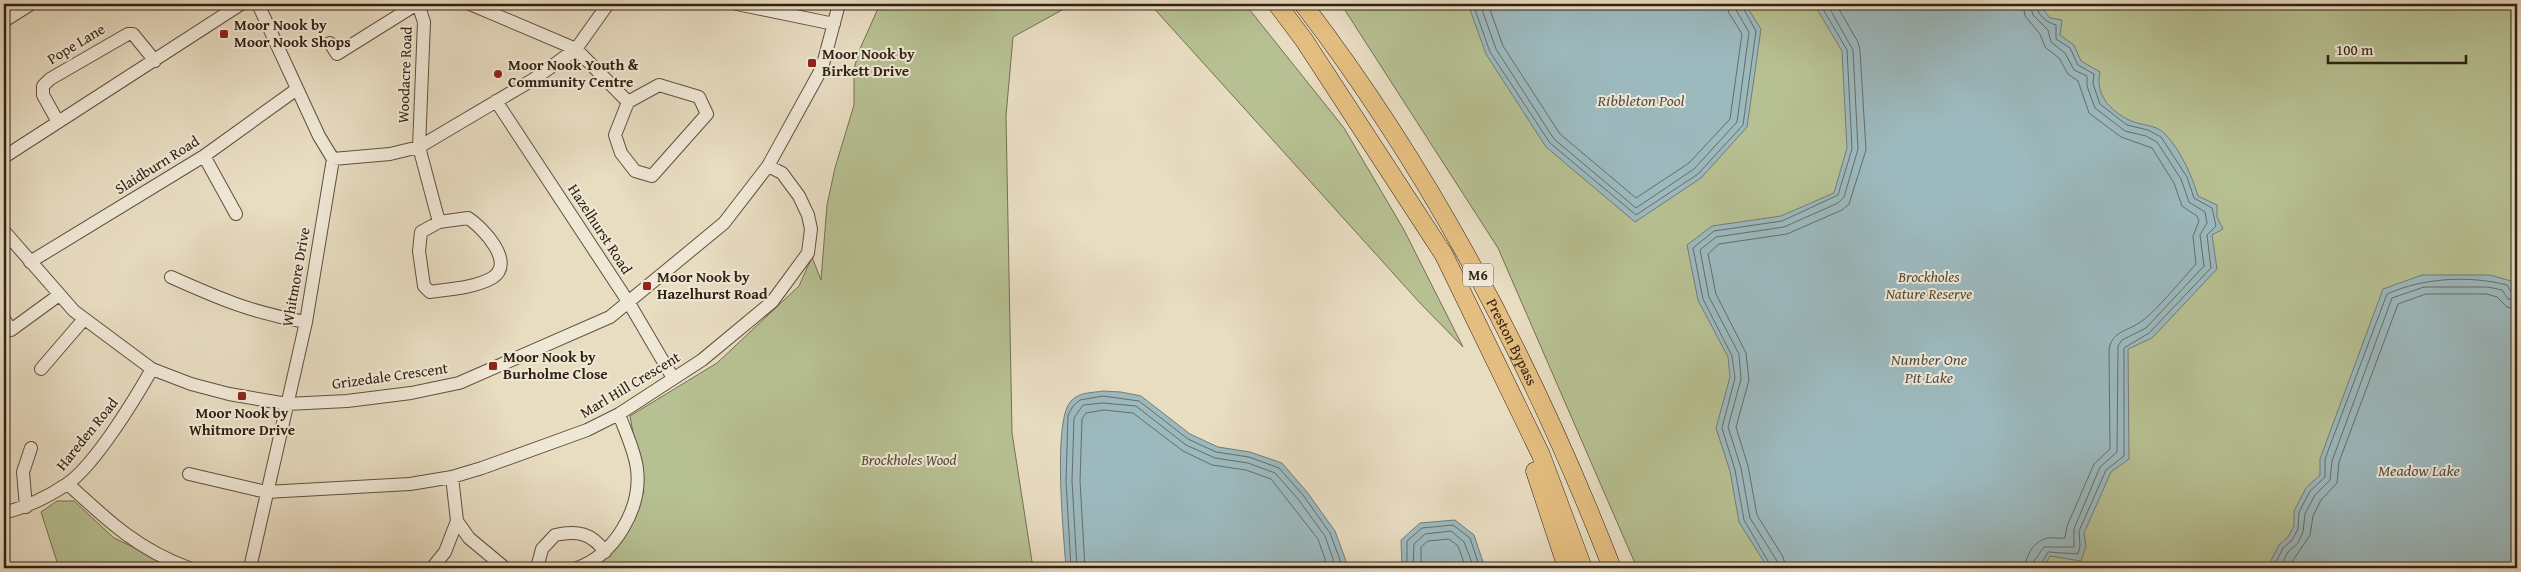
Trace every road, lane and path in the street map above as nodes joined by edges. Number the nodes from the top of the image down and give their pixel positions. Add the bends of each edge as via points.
1 (31, 4) edge
2 (241, 4) edge
3 (258, 4) edge
4 (418, 4) edge
5 (470, 4) edge
6 (608, 4) edge
7 (737, 4) edge
8 (839, 4) edge
9 (1277, 4) edge
10 (1303, 4) edge
11 (752, 6) edge
12 (4, 21) edge
13 (834, 24) junction
14 (330, 43) dead end
15 (576, 49) junction
16 (154, 61) junction
17 (298, 89) junction
18 (496, 101) junction
19 (628, 102) junction
20 (58, 122) junction
21 (419, 147) junction
22 (4, 156) edge
23 (204, 156) junction
24 (333, 159) junction
25 (768, 166) junction
26 (236, 214) dead end
27 (439, 222) junction
28 (4, 231) edge
29 (30, 262) junction
30 (171, 278) dead end
31 (59, 295) junction
32 (629, 303) junction
33 (4, 319) edge
34 (84, 319) junction
35 (306, 322) junction
36 (42, 369) dead end
37 (152, 369) junction
38 (673, 378) junction
39 (1508, 386) junction
40 (287, 404) junction
41 (619, 414) junction
42 (30, 448) dead end
43 (189, 474) dead end
44 (452, 477) junction
45 (68, 484) junction
46 (266, 492) junction
47 (26, 506) junction
48 (4, 513) edge
49 (457, 521) junction
50 (606, 552) junction
51 (189, 568) edge
52 (250, 568) edge
53 (432, 568) edge
54 (505, 568) edge
55 (537, 568) edge
56 (577, 568) edge
57 (1567, 568) edge
58 (1583, 568) edge
59 (1612, 568) edge

1 - 12 street
2 - 16 street
3 - 17 street
4 - 14 street via 337,54
4 - 21 street, Woodacre Road via 424,22
5 - 15 street
6 - 15 street
7 - 11 street
8 - 13 street, Grizedale Crescent
9 - 39 highway, Preston Bypass / M6 via 1304,40 1444,255
10 - 59 highway, Preston Bypass / M6 via 1366,92 1473,263 1575,474
11 - 13 street
13 - 25 street, Grizedale Crescent via 822,68
15 - 18 street
15 - 19 street
16 - 20 street
16 - 20 street, Pope Lane via 133,34 128,34 50,79 43,86 43,95
17 - 23 street, Slaidburn Road
17 - 24 street
18 - 21 street
18 - 32 street, Hazelhurst Road
19 - 19 street via 615,135 621,153 635,171 652,176 707,114 699,98 659,85
20 - 22 street
21 - 24 street via 390,154
21 - 27 street, Woodacre Road
23 - 26 street
23 - 29 street, Slaidburn Road
24 - 35 street, Whitmore Drive
25 - 32 street, Grizedale Crescent via 724,223
25 - 38 street, Marl Hill Crescent via 782,174 799,196 808,215 811,229 808,253 772,302 702,360
27 - 27 street via 468,218 490,237 501,260 493,277 439,291 430,292 424,286 418,240 421,232
28 - 29 street, Grizedale Crescent
29 - 31 street, Grizedale Crescent
30 - 35 street via 232,305 268,316
31 - 33 street via 11,330
31 - 34 street, Grizedale Crescent
32 - 38 street, Hazelhurst Road
32 - 40 street, Grizedale Crescent via 610,317 460,383 411,393
34 - 36 street
34 - 37 street, Grizedale Crescent
35 - 40 street, Whitmore Drive
37 - 40 street, Grizedale Crescent via 229,394
37 - 45 street, Hareden Road via 136,398 92,458
38 - 41 street, Marl Hill Crescent
39 - 57 highway
39 - 58 highway, Preston Bypass / M6 via 1541,455
40 - 46 street, Whitmore Drive
41 - 44 street, Marl Hill Crescent via 587,430
41 - 50 street via 637,469 636,490 632,510 623,529
42 - 47 street via 23,472
43 - 46 street, Marl Hill Crescent
44 - 46 street, Marl Hill Crescent via 410,484
44 - 49 street
45 - 47 street, Hareden Road
45 - 51 street via 117,529 155,553
46 - 52 street, Whitmore Drive
47 - 48 street, Hareden Road
49 - 53 street via 446,552
49 - 54 street via 469,538
50 - 55 street via 589,535 578,532 555,535 542,549
50 - 56 street

